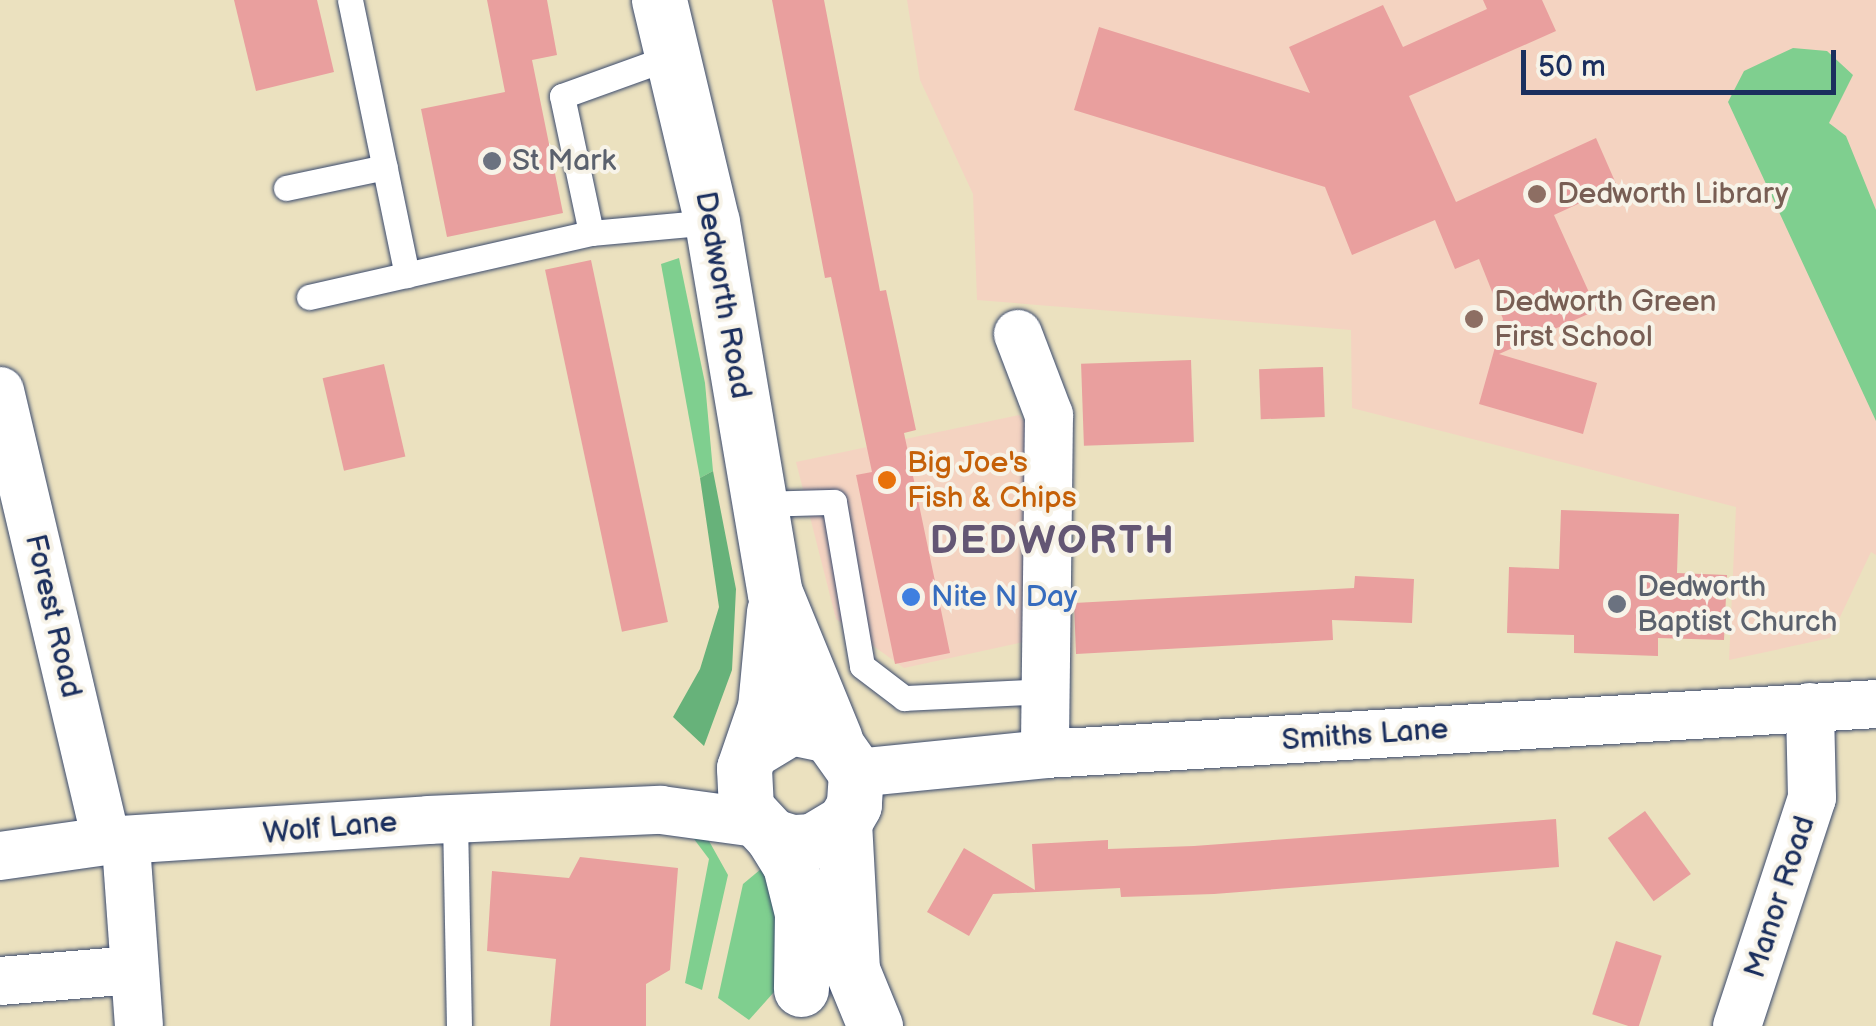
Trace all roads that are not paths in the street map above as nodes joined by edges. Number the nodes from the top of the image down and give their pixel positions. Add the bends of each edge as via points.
1 (350, 0) edge
2 (659, 0) edge
3 (673, 56) junction
4 (385, 167) junction
5 (286, 188) dead end
6 (712, 222) junction
7 (592, 233) junction
8 (407, 275) junction
9 (309, 297) dead end
10 (1018, 334) dead end
11 (0, 390) edge
12 (760, 504) junction
13 (774, 593) junction
14 (1046, 691) junction
15 (1876, 704) edge
16 (1810, 707) junction
17 (1045, 754) junction
18 (748, 759) junction
19 (845, 778) junction
20 (661, 810) junction
21 (455, 820) junction
22 (764, 829) junction
23 (116, 843) junction
24 (0, 856) edge
25 (134, 970) junction
26 (0, 980) edge
27 (791, 1008) edge
28 (871, 1014) edge
29 (139, 1026) edge
30 (460, 1026) edge
31 (1738, 1026) edge

1 - 4 lane
2 - 3 main road, Dedworth Road
3 - 6 main road, Dedworth Road
3 - 7 lane via 562,96
4 - 5 lane
4 - 8 lane
6 - 7 lane
6 - 12 main road, Dedworth Road
7 - 8 lane
8 - 9 lane
10 - 14 street via 1049,416
11 - 23 street, Forest Road
12 - 13 main road, Dedworth Road
12 - 14 lane via 834,502 862,666 904,698
13 - 18 main road, Dedworth Road via 772,660
13 - 19 main road, Dedworth Road
14 - 17 street
15 - 16 street, Smiths Lane
16 - 17 street, Smiths Lane
16 - 31 street, Manor Road via 1812,798
17 - 19 street, Smiths Lane
18 - 19 main road via 790,727
18 - 20 street, Wolf Lane via 702,798
18 - 22 main road, Dedworth Road via 742,788
19 - 22 main road via 812,841
19 - 28 main road, Dedworth Road via 852,970
20 - 21 street, Wolf Lane
20 - 22 street, Wolf Lane
21 - 23 street, Wolf Lane
21 - 30 lane
22 - 27 main road, Dedworth Road via 790,864 802,913
23 - 24 street, Wolf Lane
23 - 25 street, Forest Road
25 - 26 street
25 - 29 street, Forest Road
27 - 28 main road, Dedworth Road via 839,982

